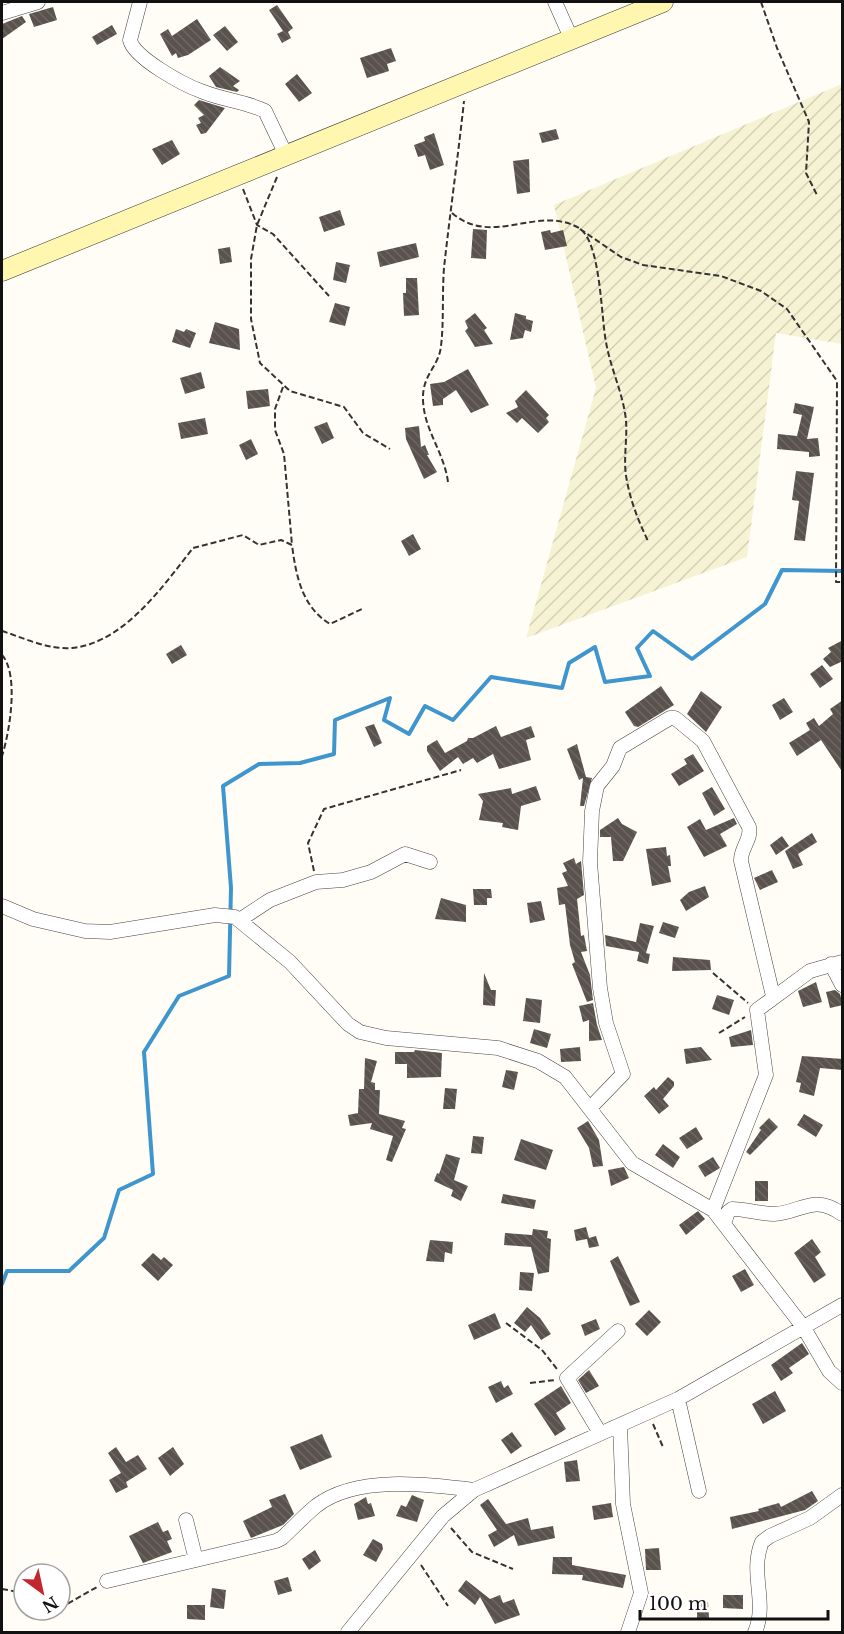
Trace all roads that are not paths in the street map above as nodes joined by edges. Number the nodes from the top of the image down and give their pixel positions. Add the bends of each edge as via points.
1 (38, 2) edge
2 (555, 2) edge
3 (663, 2) edge
4 (137, 3) edge
5 (2, 13) edge
6 (571, 38) junction
7 (286, 155) junction
8 (2, 271) edge
9 (430, 862) dead end
10 (2, 906) edge
11 (240, 919) junction
12 (837, 963) edge
13 (843, 985) edge
14 (774, 996) junction
15 (591, 1107) junction
16 (713, 1210) junction
17 (843, 1214) edge
18 (724, 1224) junction
19 (843, 1305) edge
20 (804, 1328) junction
21 (618, 1331) dead end
22 (843, 1383) edge
23 (678, 1398) junction
24 (620, 1425) junction
25 (600, 1433) junction
26 (474, 1490) junction
27 (699, 1491) dead end
28 (843, 1495) edge
29 (186, 1520) dead end
30 (196, 1560) junction
31 (107, 1581) road end
32 (348, 1632) edge
33 (628, 1632) edge
34 (755, 1632) edge

1 - 5 street
2 - 6 street
3 - 6 main road
4 - 7 street via 130,40 135,50 201,91 265,111
6 - 7 main road
7 - 8 main road
9 - 11 street via 405,854 371,872 316,882 270,900
10 - 11 street via 33,919 85,931 110,932 215,915
11 - 15 street via 360,1032 516,1053 565,1077
12 - 13 street
12 - 14 street via 810,971
14 - 15 street via 740,855 749,827 703,741 670,718 623,745 595,794 590,862 600,988 606,1023 623,1074
14 - 16 street via 757,1010 766,1075
15 - 16 street via 632,1163
16 - 18 street
17 - 18 street via 816,1205 774,1214 732,1209
18 - 20 street
19 - 20 street
20 - 22 street via 829,1371
20 - 23 street
21 - 25 street via 567,1378
23 - 24 street
23 - 27 street
24 - 25 street
24 - 33 street via 623,1504 641,1593
25 - 26 street
26 - 30 street via 418,1484 346,1491 317,1506 282,1538
26 - 32 street via 443,1516
28 - 34 street via 810,1518 762,1542 756,1583 762,1612
29 - 30 street
30 - 31 street

